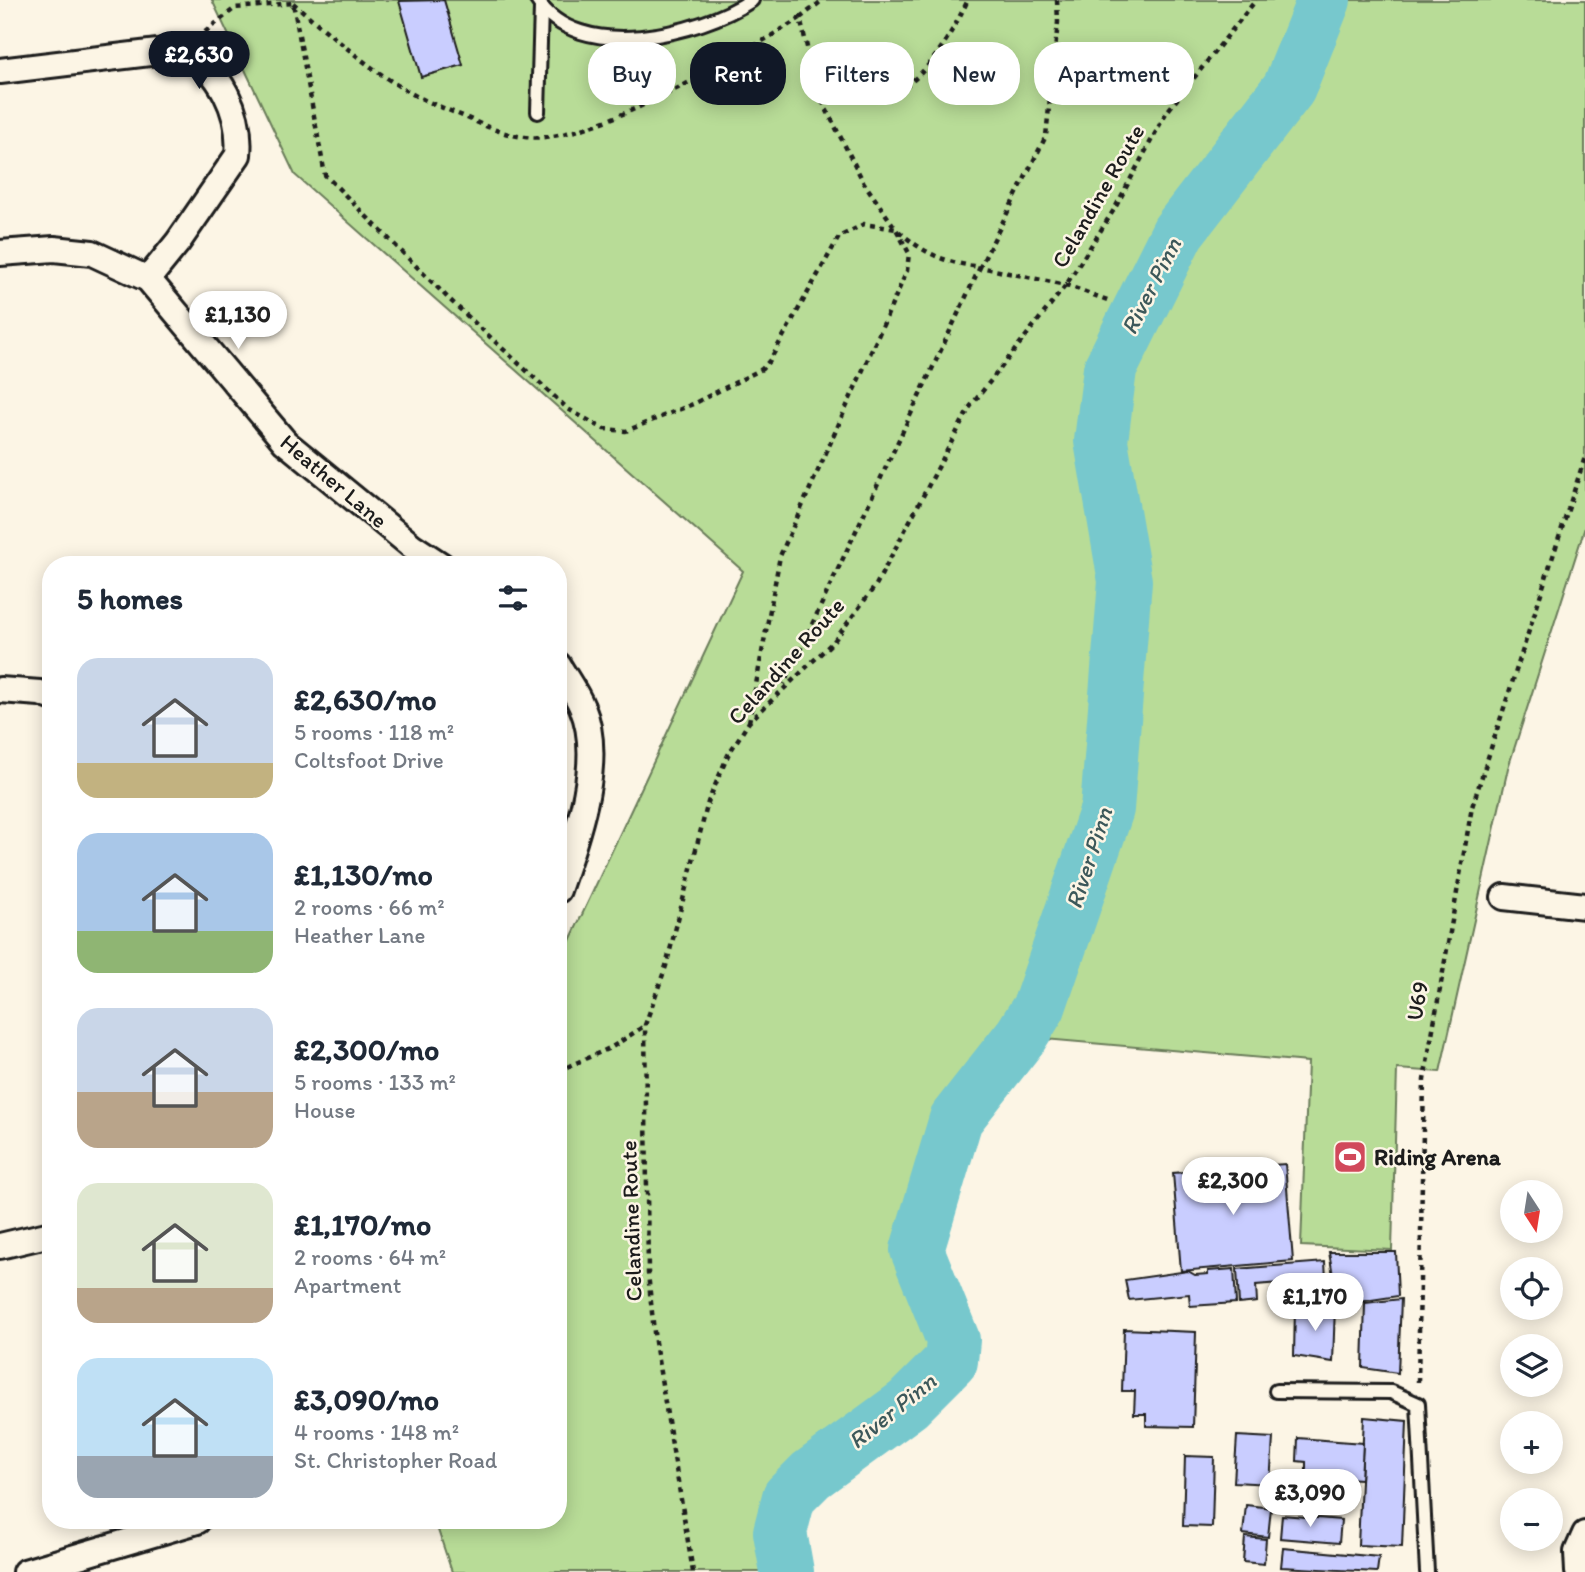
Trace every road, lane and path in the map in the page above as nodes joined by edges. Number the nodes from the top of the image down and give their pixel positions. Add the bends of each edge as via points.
1 (752, 0) edge
2 (823, 0) edge
3 (968, 0) edge
4 (1057, 0) edge
5 (1256, 0) edge
6 (293, 3) junction
7 (539, 4) edge
8 (800, 18) junction
9 (806, 42) edge
10 (183, 49) junction
11 (0, 71) edge
12 (914, 78) edge
13 (824, 105) edge
14 (538, 112) dead end
15 (895, 229) junction
16 (0, 253) edge
17 (980, 267) junction
18 (148, 279) junction
19 (1066, 285) junction
20 (1110, 301) dead end
21 (1585, 457) edge
22 (427, 556) edge
23 (567, 681) edge
24 (782, 688) junction
25 (0, 690) edge
26 (42, 694) edge
27 (749, 722) junction
28 (567, 865) edge
29 (1504, 897) dead end
30 (1585, 906) edge
31 (645, 1026) junction
32 (567, 1067) edge
33 (42, 1236) edge
34 (0, 1247) edge
35 (1276, 1391) dead end
36 (1418, 1404) junction
37 (170, 1529) edge
38 (1585, 1534) edge
39 (25, 1572) edge
40 (693, 1572) edge
41 (1427, 1572) edge
42 (1578, 1572) edge

1 - 7 lane via 675,32 632,37 578,33
2 - 8 path
3 - 12 path via 944,43
4 - 17 path via 1046,136
5 - 19 path, Celandine Route via 1166,113 1115,208
6 - 8 path via 403,89 488,127 542,138 600,122 696,80
6 - 10 path via 234,8
6 - 15 path via 325,175 568,409 604,429 626,431 646,424 762,369 839,237 864,224
7 - 14 lane
8 - 9 path
10 - 11 street
10 - 18 street via 218,78 233,117 237,155
13 - 15 path via 864,183
15 - 17 path via 923,251 949,263
15 - 27 path via 909,253 907,271 780,556
16 - 18 street, Heather Lane via 54,249 92,253
17 - 19 path
17 - 24 path
18 - 22 street, Heather Lane via 285,442
19 - 20 path
19 - 24 path, Celandine Route via 970,407 876,585 834,640
21 - 36 path, U69 via 1472,807 1424,1080
23 - 28 street via 583,709 590,752 586,811
24 - 27 path, Celandine Route
25 - 26 street
27 - 31 path, Celandine Route via 728,755 708,802 666,966
29 - 30 street
31 - 32 path
31 - 40 path, Celandine Route via 648,1273
33 - 34 street
35 - 36 lane via 1391,1392
36 - 41 lane
37 - 39 street
38 - 42 street via 1577,1552

